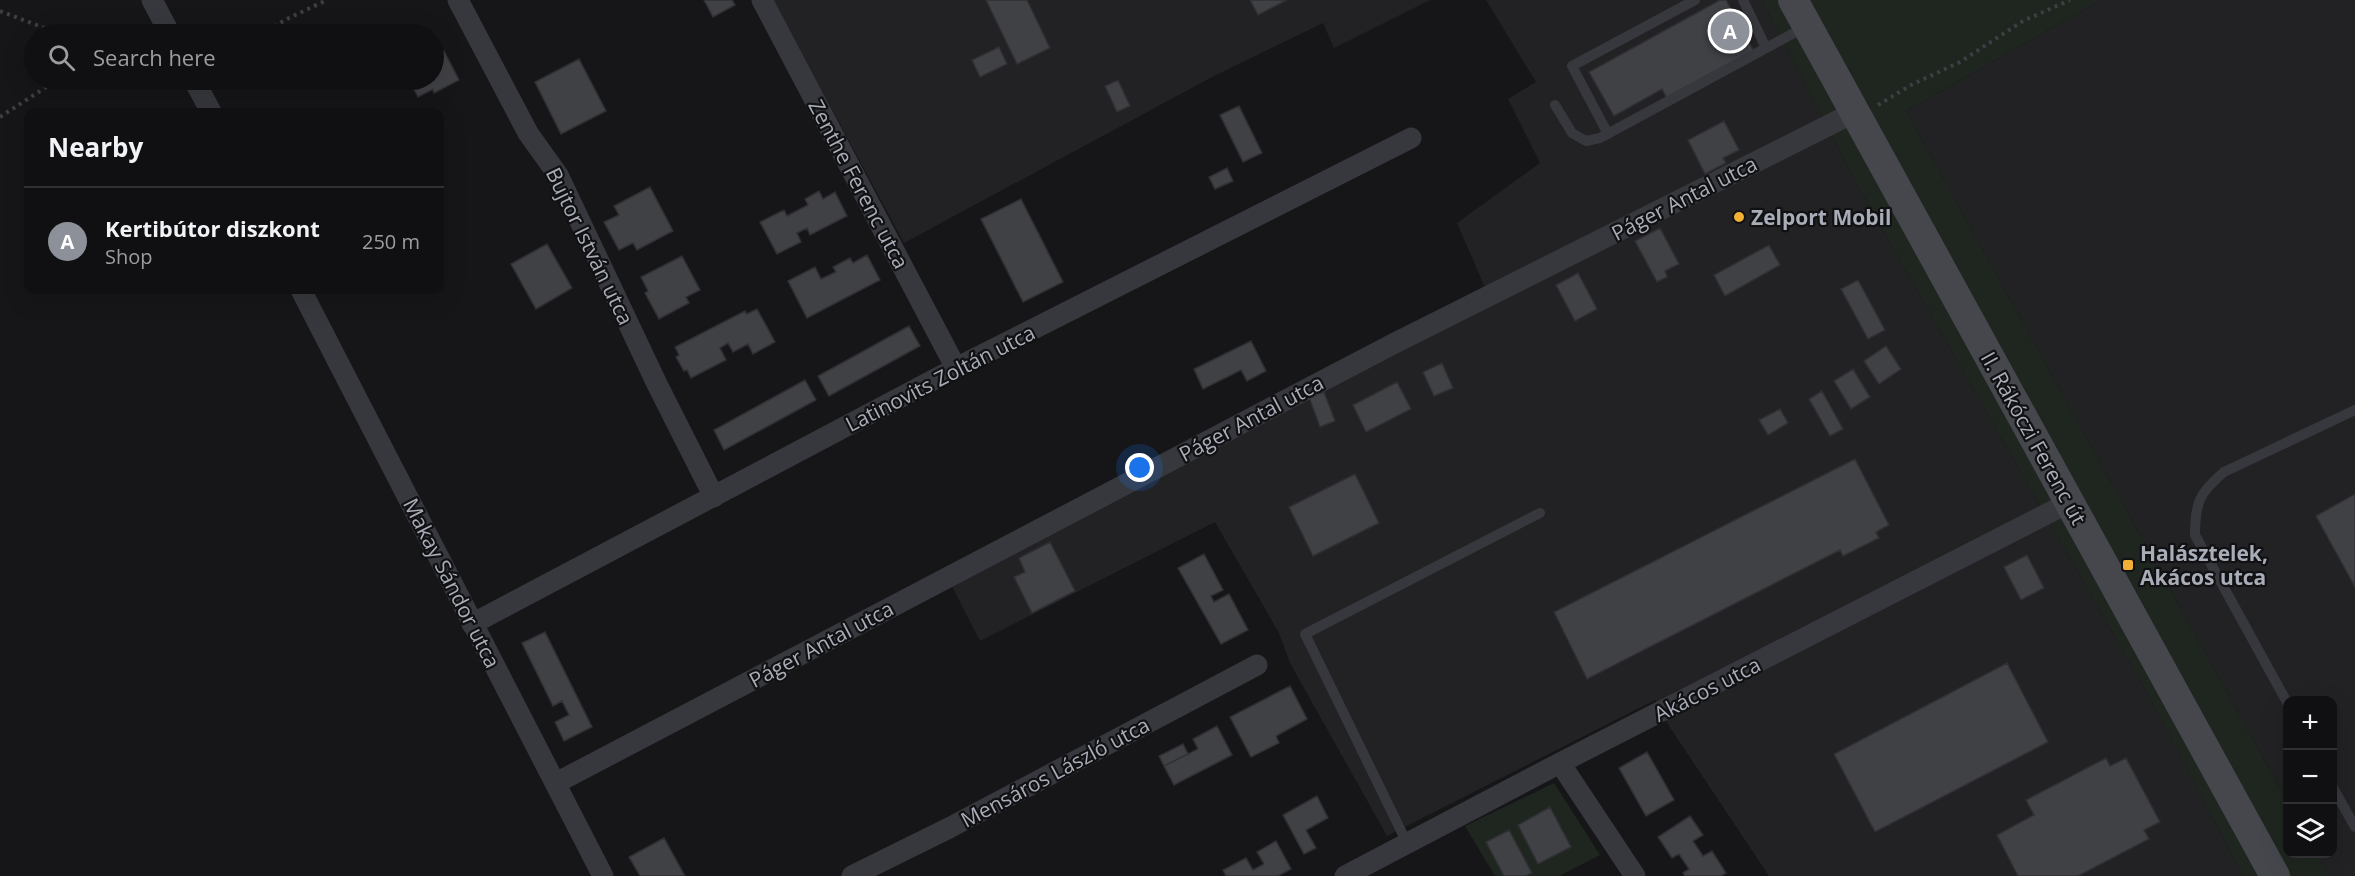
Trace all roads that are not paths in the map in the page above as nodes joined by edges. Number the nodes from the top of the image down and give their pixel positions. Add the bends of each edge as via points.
1 (152, 0) edge
2 (458, 0) edge
3 (762, 0) edge
4 (1695, 0) edge
5 (1743, 0) edge
6 (1800, 13) edge
7 (165, 24) edge
8 (1766, 48) junction
9 (199, 90) edge
10 (1555, 105) dead end
11 (209, 108) edge
12 (1856, 114) junction
13 (1608, 134) junction
14 (1411, 138) dead end
15 (303, 294) edge
16 (956, 368) junction
17 (2355, 410) edge
18 (714, 496) junction
19 (2070, 502) junction
20 (1540, 513) dead end
21 (472, 624) junction
22 (1257, 665) dead end
23 (2284, 696) edge
24 (1560, 763) junction
25 (556, 783) junction
26 (2337, 795) edge
27 (2355, 827) edge
28 (1407, 843) junction
29 (603, 876) edge
30 (852, 876) edge
31 (1345, 876) edge
32 (1635, 876) edge
33 (2275, 876) edge

1 - 7 street
2 - 18 street, Bujtor István utca via 528,133 558,175
3 - 16 street, Zenthe Ferenc utca
4 - 13 lane via 1572,66
5 - 8 lane
6 - 8 lane
6 - 12 main road, II. Rákóczi Ferenc út
8 - 13 lane
9 - 11 street
10 - 13 lane via 1572,133 1586,141
12 - 19 main road, II. Rákóczi Ferenc út
12 - 25 street, Páger Antal utca via 1391,345
14 - 16 street, Latinovits Zoltán utca
15 - 21 street, Makay Sándor utca
16 - 18 street, Latinovits Zoltán utca
17 - 23 lane via 2224,472 2207,485 2195,509 2195,535
18 - 21 street, Latinovits Zoltán utca
19 - 24 street, Akácos utca
19 - 33 main road, II. Rákóczi Ferenc út
20 - 28 lane via 1305,634
21 - 25 street, Makay Sándor utca
22 - 30 street, Mensáros László utca
24 - 28 street, Akácos utca
24 - 32 street
25 - 29 street, Makay Sándor utca
26 - 27 lane
28 - 31 street, Akácos utca

